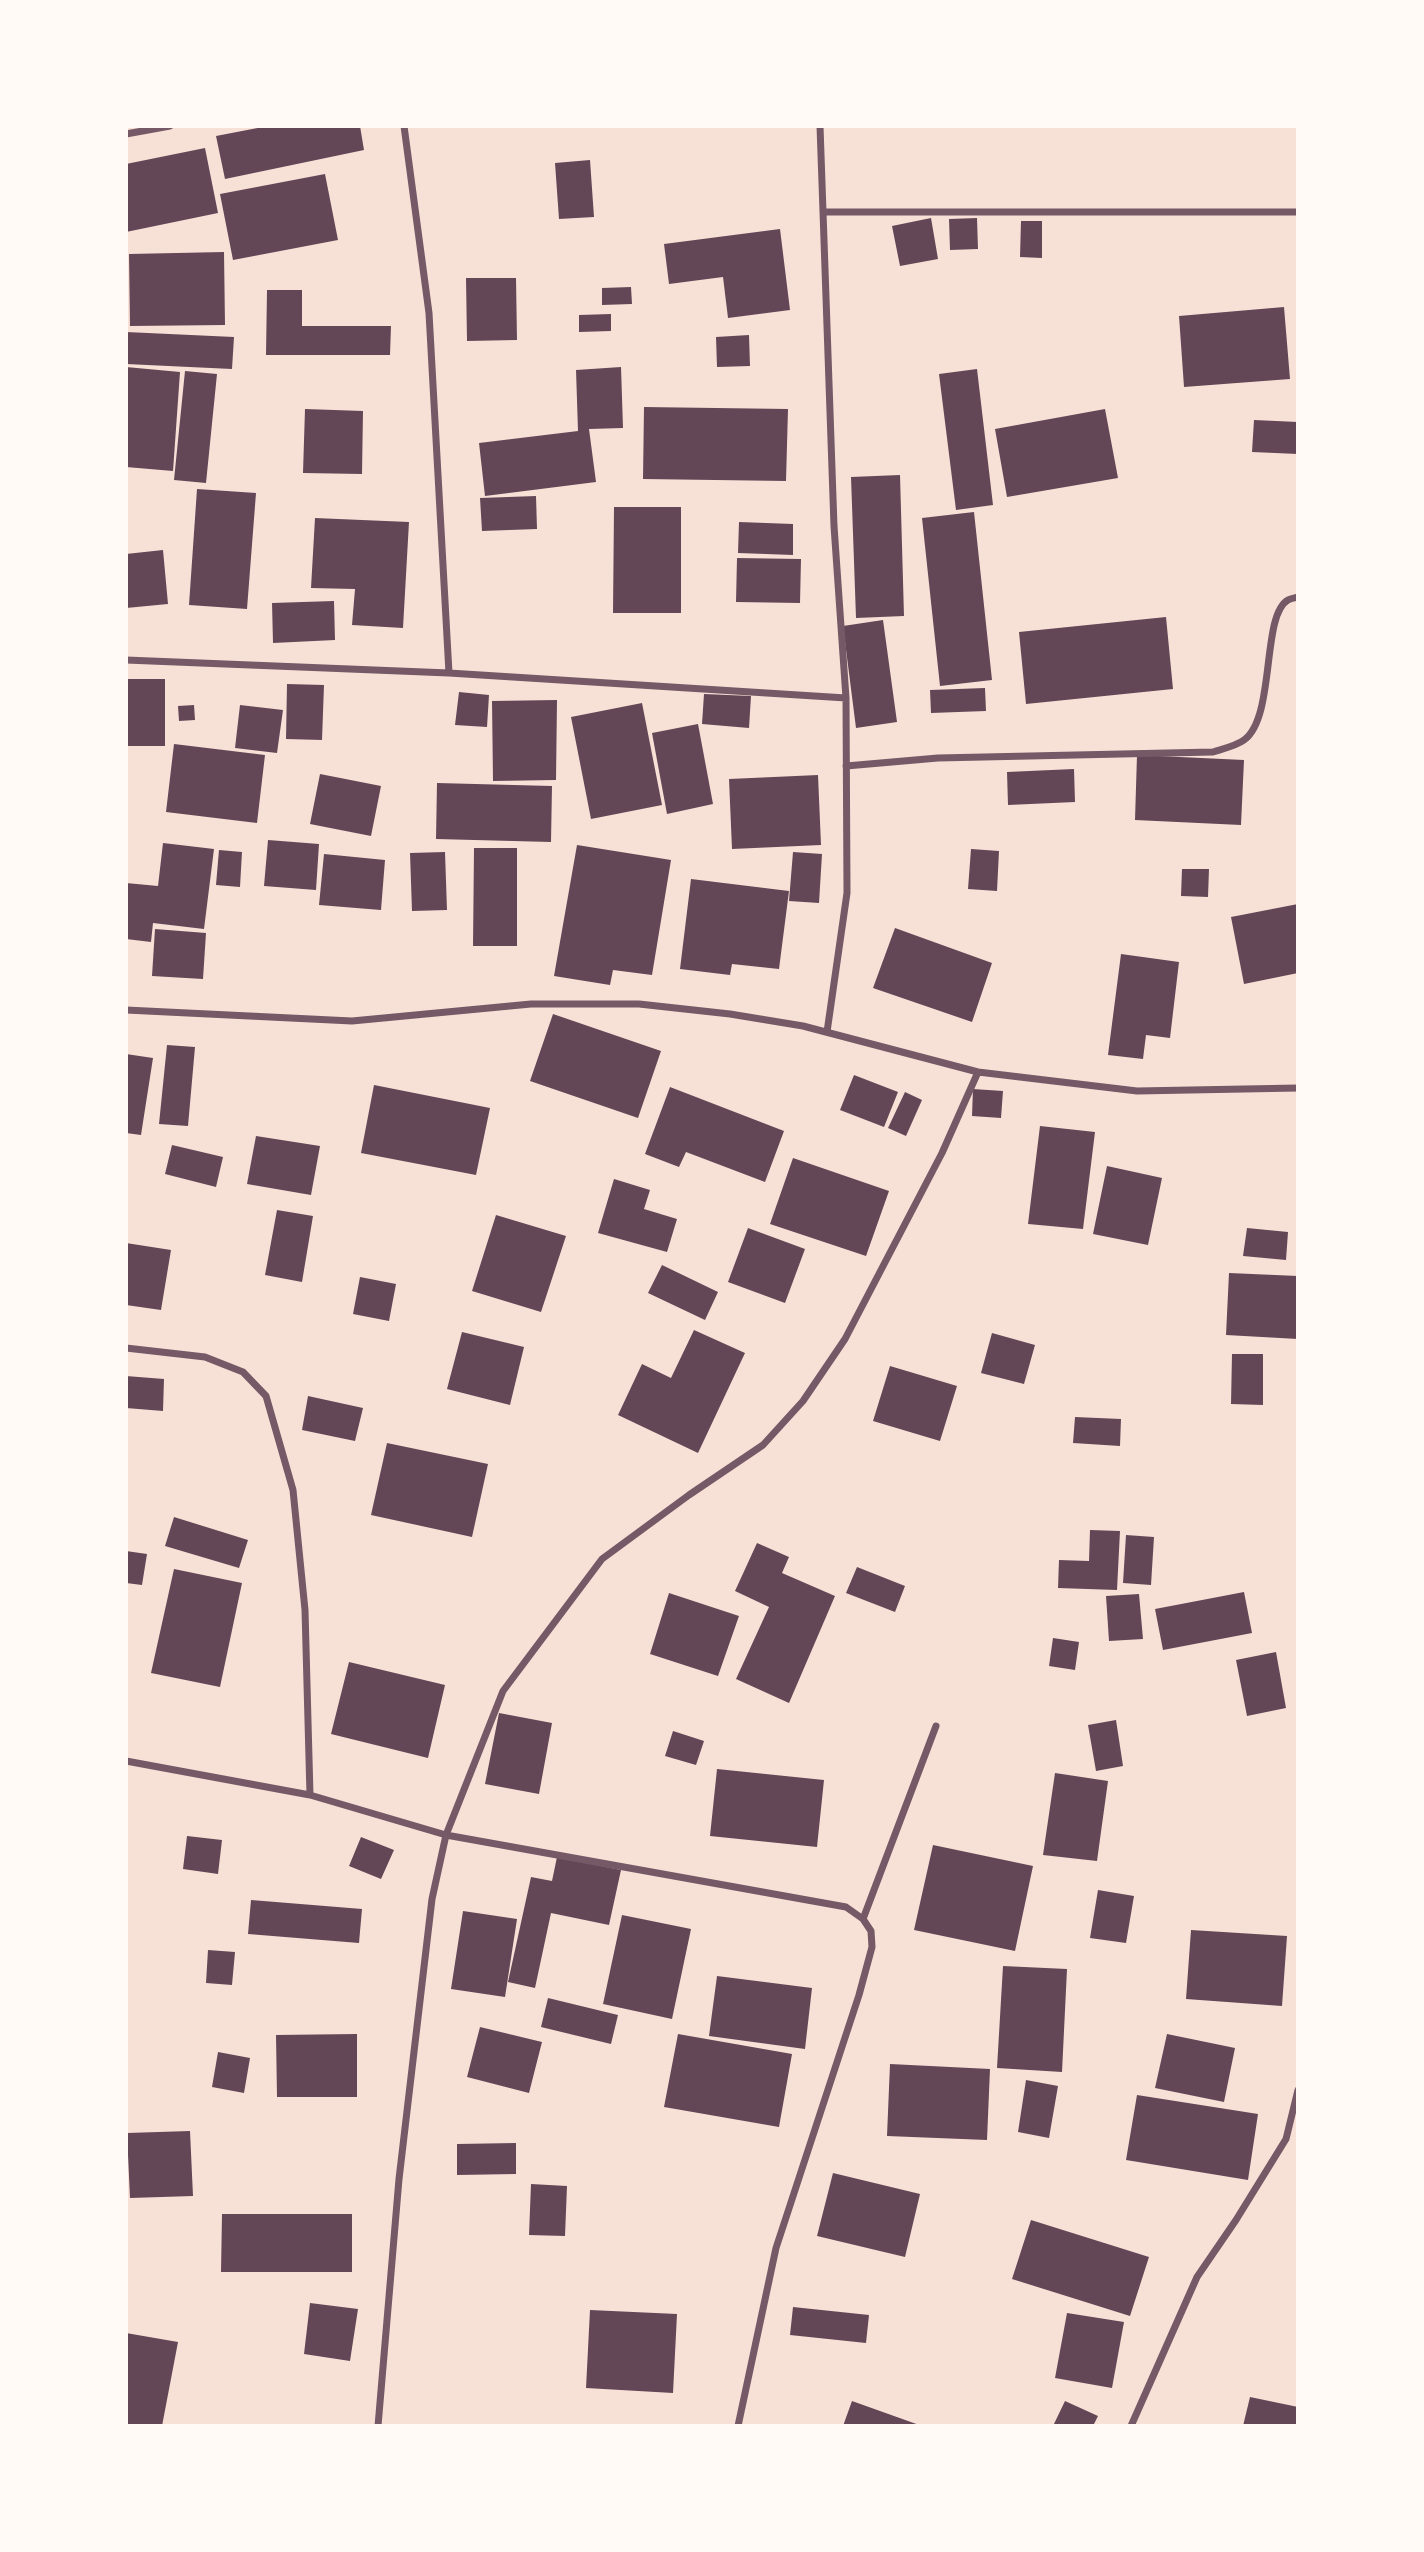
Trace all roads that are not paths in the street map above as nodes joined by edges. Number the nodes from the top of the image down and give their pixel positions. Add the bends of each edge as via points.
1 (170, 126) edge
2 (404, 126) edge
3 (820, 126) edge
4 (126, 134) edge
5 (825, 212) junction
6 (1298, 212) edge
7 (1298, 597) edge
8 (126, 660) edge
9 (449, 673) junction
10 (846, 698) junction
11 (846, 766) junction
12 (126, 1010) edge
13 (827, 1032) junction
14 (978, 1072) junction
15 (1298, 1088) edge
16 (126, 1348) edge
17 (936, 1726) dead end
18 (126, 1761) edge
19 (310, 1795) junction
20 (446, 1835) junction
21 (863, 1919) junction
22 (1298, 2090) edge
23 (378, 2426) edge
24 (738, 2426) edge
25 (1131, 2426) edge

1 - 4 street
2 - 9 street via 429,313
3 - 5 street
5 - 6 street
5 - 10 street via 834,526
7 - 11 street via 1280,607 1259,721 1244,741 1213,752 938,758
8 - 9 street
9 - 10 street
10 - 11 street
11 - 13 street via 847,893
12 - 13 street via 352,1021 531,1004 639,1004 730,1014
13 - 14 street
14 - 15 street via 1137,1091
14 - 20 street via 942,1153 845,1339 803,1401 763,1445 602,1559 503,1691
16 - 19 street via 205,1357 243,1372 266,1396 293,1490 305,1610
17 - 21 street
18 - 19 street
19 - 20 street
20 - 21 street via 846,1907
20 - 23 street via 432,1899 399,2179
21 - 24 street via 871,1931 872,1947 776,2248
22 - 25 street via 1286,2139 1197,2277

